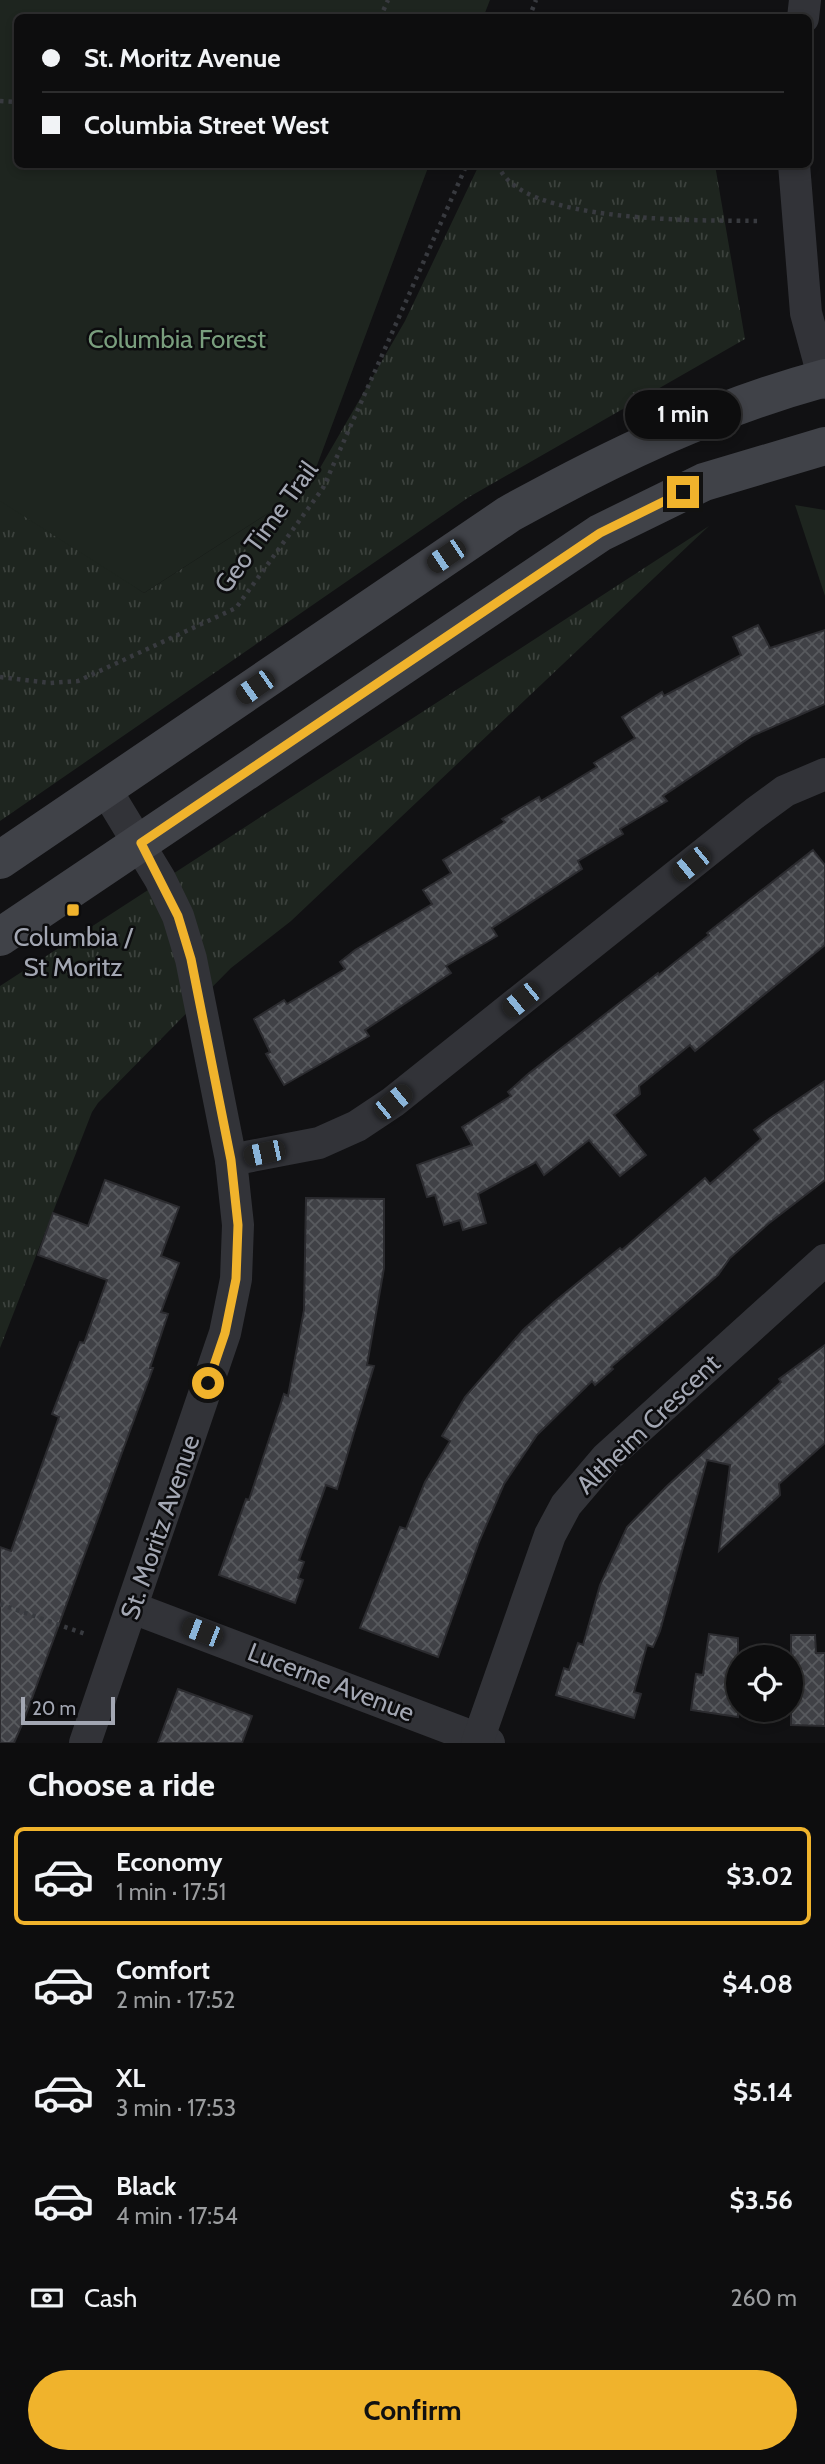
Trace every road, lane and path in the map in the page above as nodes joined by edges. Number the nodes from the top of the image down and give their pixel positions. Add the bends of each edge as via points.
1 (465, 168) edge
2 (501, 168) edge
3 (794, 168) edge
4 (761, 221) dead end
5 (824, 380) edge
6 (825, 446) edge
7 (0, 677) edge
8 (825, 774) edge
9 (106, 790) junction
10 (141, 843) junction
11 (0, 860) edge
12 (0, 937) edge
13 (231, 1160) junction
14 (825, 1260) edge
15 (0, 1604) edge
16 (133, 1608) junction
17 (100, 1639) dead end
18 (482, 1742) edge
19 (85, 1743) edge

1 - 7 path, Geo Time Trail via 323,488 236,608 78,681
2 - 4 path via 513,186 558,206 618,215
3 - 5 street via 806,313
5 - 9 main road via 716,413 588,470 509,514
6 - 10 main road via 704,482 600,533
8 - 13 street via 785,791 755,813 357,1126 319,1143
9 - 10 street, St. Moritz Avenue
9 - 11 main road
10 - 12 main road
10 - 13 street, St. Moritz Avenue via 178,916 191,959
13 - 16 street, St. Moritz Avenue via 238,1225 236,1279 225,1333
14 - 18 street, Altheim Crescent via 606,1458 566,1505 550,1535
15 - 17 path
16 - 18 street, Lucerne Avenue
16 - 19 street, St. Moritz Avenue

